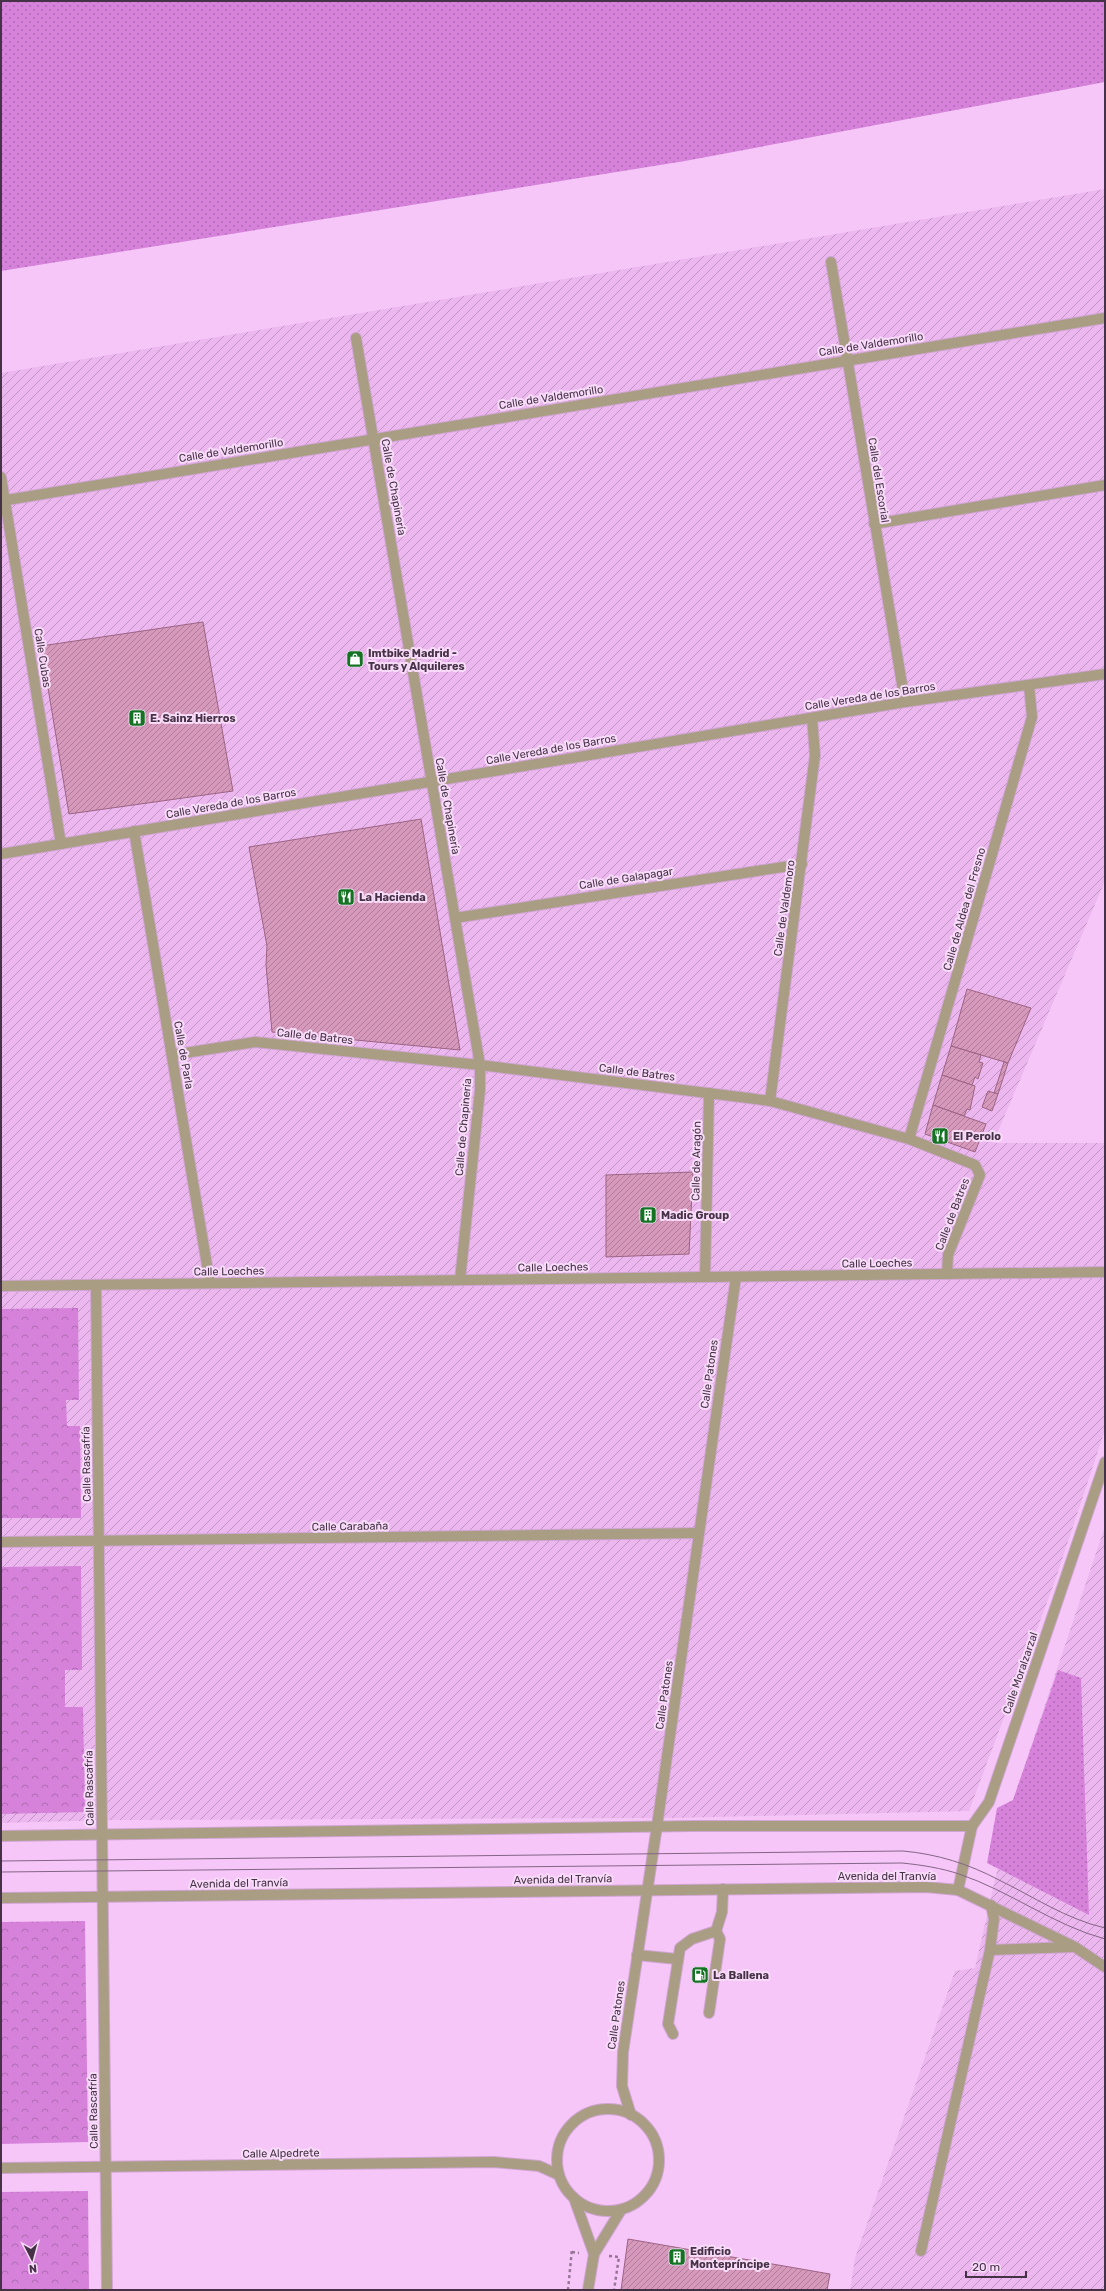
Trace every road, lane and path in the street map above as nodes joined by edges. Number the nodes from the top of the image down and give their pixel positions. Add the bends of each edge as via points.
1 (831, 262) dead end
2 (1105, 318) edge
3 (356, 338) dead end
4 (847, 360) junction
5 (374, 439) junction
6 (1, 477) edge
7 (1105, 485) edge
8 (3, 500) edge
9 (874, 524) junction
10 (1105, 674) edge
11 (1029, 685) junction
12 (905, 702) junction
13 (812, 718) junction
14 (432, 781) junction
15 (134, 831) junction
16 (61, 844) junction
17 (1, 854) edge
18 (802, 864) junction
19 (455, 918) junction
20 (172, 1055) junction
21 (480, 1065) junction
22 (709, 1093) junction
23 (770, 1101) junction
24 (909, 1139) junction
25 (1105, 1272) edge
26 (947, 1274) junction
27 (705, 1277) junction
28 (736, 1277) junction
29 (460, 1280) junction
30 (210, 1284) junction
31 (96, 1285) junction
32 (1, 1286) edge
33 (1105, 1462) edge
34 (698, 1533) junction
35 (99, 1541) junction
36 (1, 1542) edge
37 (657, 1826) junction
38 (972, 1826) junction
39 (102, 1835) junction
40 (1, 1836) edge
41 (723, 1889) junction
42 (647, 1890) junction
43 (958, 1890) junction
44 (103, 1896) junction
45 (1, 1898) edge
46 (991, 1905) junction
47 (716, 1930) junction
48 (1075, 1947) junction
49 (990, 1950) junction
50 (637, 1955) junction
51 (677, 1959) junction
52 (1105, 1967) edge
53 (709, 2014) dead end
54 (673, 2034) dead end
55 (631, 2115) junction
56 (106, 2167) junction
57 (1, 2168) edge
58 (559, 2175) junction
59 (574, 2198) junction
60 (621, 2210) junction
61 (572, 2249) dead end
62 (921, 2252) dead end
63 (594, 2254) junction
64 (107, 2290) edge
65 (568, 2290) edge
66 (588, 2290) edge
67 (614, 2290) edge

1 - 4 street, Calle del Escorial
2 - 4 street, Calle de Valdemorillo
3 - 5 street, Calle de Chapinería
4 - 5 street, Calle de Valdemorillo
4 - 9 street, Calle del Escorial
5 - 8 street, Calle de Valdemorillo
5 - 14 street, Calle de Chapinería
6 - 8 street, Calle Cubas
7 - 9 street
8 - 16 street, Calle Cubas
9 - 12 street, Calle del Escorial
10 - 11 street, Calle Vereda de los Barros
11 - 12 street, Calle Vereda de los Barros
11 - 24 street, Calle de Aldea del Fresno via 1032,717
12 - 13 street, Calle Vereda de los Barros
13 - 14 street, Calle Vereda de los Barros
13 - 18 street, Calle de Valdemoro via 814,755
14 - 15 street, Calle Vereda de los Barros
14 - 19 street, Calle de Chapinería
15 - 16 street, Calle Vereda de los Barros
15 - 20 street, Calle de Parla
16 - 17 street, Calle Vereda de los Barros
18 - 19 street, Calle de Galapagar
18 - 23 street, Calle de Valdemoro
19 - 21 street, Calle de Chapinería
20 - 21 street, Calle de Batres via 255,1042
20 - 30 street, Calle de Parla
21 - 22 street, Calle de Batres
21 - 29 street, Calle de Chapinería via 480,1090
22 - 23 street, Calle de Batres
22 - 27 street, Calle de Aragón
23 - 24 street, Calle de Batres
24 - 26 street, Calle de Batres via 975,1166 980,1175 948,1255
25 - 26 street, Calle Loeches
26 - 28 street, Calle Loeches
27 - 28 street, Calle Loeches
27 - 29 street, Calle Loeches
28 - 34 street, Calle Patones
29 - 30 street, Calle Loeches
30 - 31 street, Calle Loeches
31 - 32 street, Calle Loeches
31 - 35 street, Calle Rascafría
33 - 38 street, Calle Moralzarzal via 989,1802
34 - 35 street, Calle Carabaña
34 - 37 street, Calle Patones
35 - 36 street, Calle Carabaña
35 - 39 street, Calle Rascafría
37 - 38 street
37 - 39 street
37 - 42 street, Calle Patones
38 - 43 street, Calle Moralzarzal
39 - 40 street
39 - 44 street, Calle Rascafría
41 - 42 street, Avenida del Tranvía
41 - 43 street, Avenida del Tranvía via 926,1887
41 - 47 street via 722,1912
42 - 44 street, Avenida del Tranvía
42 - 50 street, Calle Patones
43 - 46 street, Avenida del Tranvía
44 - 45 street, Avenida del Tranvía
44 - 56 street, Calle Rascafría
46 - 48 street, Avenida del Tranvía
46 - 49 street via 994,1919
47 - 51 street via 692,1939 680,1948
47 - 53 street via 720,1940
48 - 49 street
48 - 52 street, Avenida del Tranvía
49 - 62 street
50 - 51 street
50 - 55 street, Calle Patones via 623,2052 622,2086
51 - 54 street via 668,2024
55 - 58 street via 615,2110 598,2110 582,2116 569,2127 560,2142 557,2158
55 - 60 street via 646,2125 655,2140 660,2157 658,2174 650,2190 637,2203
56 - 57 street, Calle Alpedrete
56 - 58 street, Calle Alpedrete via 494,2162 539,2166
56 - 64 street, Calle Rascafría
58 - 59 street via 564,2188
59 - 60 street via 588,2208 604,2212
59 - 63 street
60 - 63 street
61 - 65 path
63 - 66 street
63 - 67 path via 619,2257

